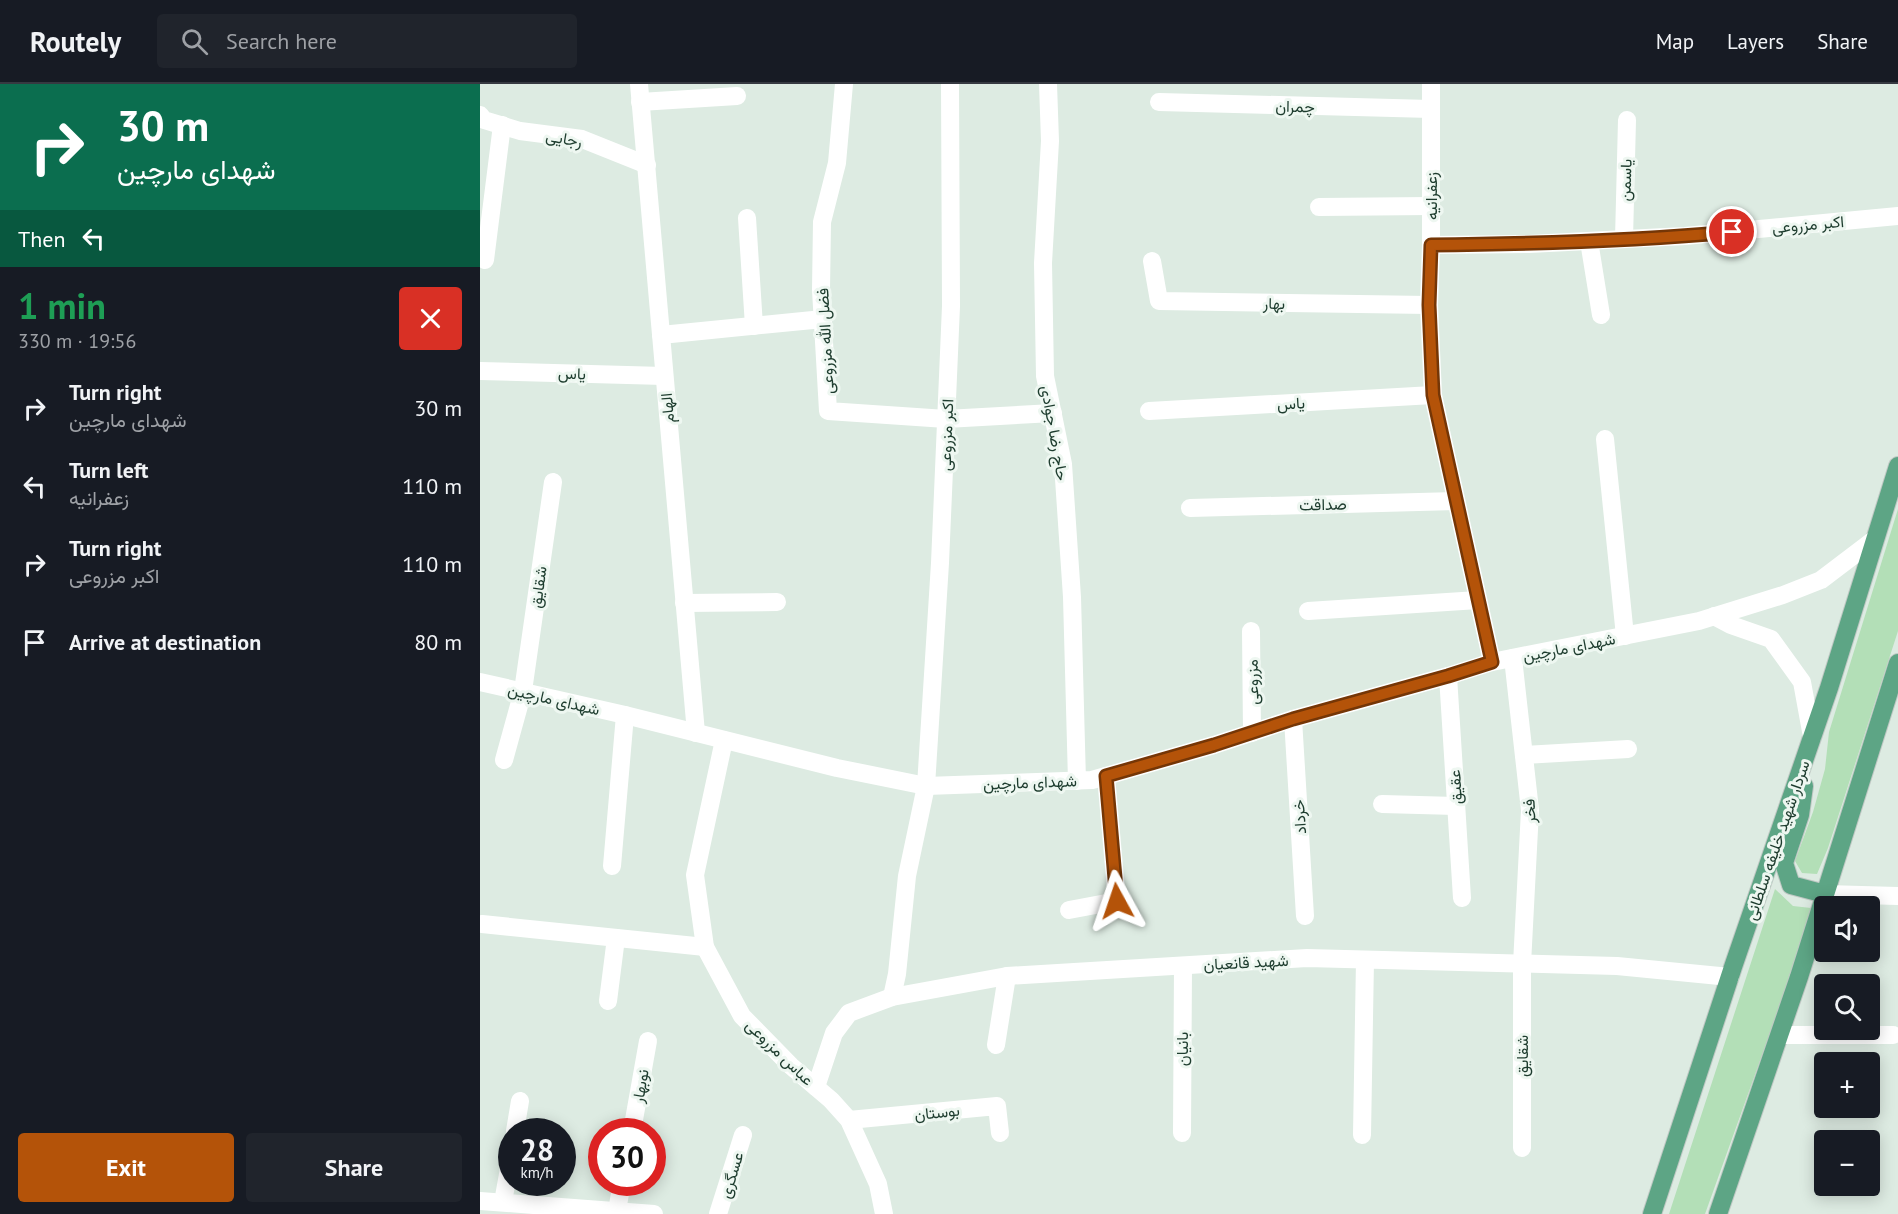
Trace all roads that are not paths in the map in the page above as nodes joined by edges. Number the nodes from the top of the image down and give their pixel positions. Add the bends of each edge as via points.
1 (639, 84) edge
2 (844, 84) edge
3 (950, 84) edge
4 (1048, 84) edge
5 (1431, 84) edge
6 (736, 96) dead end
7 (640, 102) junction
8 (1159, 102) dead end
9 (1431, 109) junction
10 (480, 115) edge
11 (1627, 120) dead end
12 (502, 125) junction
13 (647, 165) junction
14 (1431, 206) junction
15 (1319, 207) dead end
16 (1898, 216) edge
17 (747, 218) dead end
18 (1624, 239) junction
19 (1590, 241) junction
20 (1431, 245) junction
21 (485, 260) dead end
22 (1152, 261) dead end
23 (1429, 305) junction
24 (1601, 315) dead end
25 (823, 319) junction
26 (754, 326) junction
27 (661, 335) junction
28 (480, 371) edge
29 (664, 376) junction
30 (1433, 395) junction
31 (1149, 411) dead end
32 (1053, 413) junction
33 (946, 419) junction
34 (1605, 439) dead end
35 (1898, 466) edge
36 (553, 482) dead end
37 (1456, 501) junction
38 (1190, 508) dead end
39 (1875, 539) junction
40 (1478, 600) junction
41 (777, 602) dead end
42 (684, 603) junction
43 (1308, 611) dead end
44 (1714, 616) junction
45 (1251, 631) dead end
46 (1625, 636) junction
47 (1513, 658) junction
48 (1492, 662) junction
49 (1898, 663) edge
50 (1448, 676) junction
51 (480, 682) edge
52 (523, 691) junction
53 (626, 715) junction
54 (1293, 719) junction
55 (696, 733) junction
56 (1252, 733) junction
57 (1812, 737) junction
58 (724, 740) junction
59 (1628, 749) dead end
60 (1524, 755) junction
61 (504, 760) dead end
62 (1106, 776) junction
63 (1077, 781) junction
64 (926, 786) junction
65 (1382, 804) dead end
66 (1456, 806) junction
67 (612, 866) dead end
68 (1825, 894) junction
69 (1898, 896) edge
70 (1462, 898) dead end
71 (1069, 910) dead end
72 (1305, 916) dead end
73 (482, 924) dead end
74 (616, 938) junction
75 (705, 947) junction
76 (1365, 960) junction
77 (1522, 964) junction
78 (1182, 966) junction
79 (1007, 976) junction
80 (1730, 977) junction
81 (892, 997) junction
82 (609, 1001) dead end
83 (1779, 1035) junction
84 (1893, 1035) dead end
85 (648, 1041) dead end
86 (996, 1045) dead end
87 (816, 1087) junction
88 (520, 1101) dead end
89 (517, 1118) edge
90 (634, 1118) edge
91 (849, 1120) junction
92 (1182, 1132) dead end
93 (1000, 1133) dead end
94 (743, 1135) dead end
95 (1362, 1135) dead end
96 (1522, 1148) dead end
97 (504, 1196) edge
98 (620, 1196) edge
99 (480, 1201) edge
100 (503, 1202) junction
101 (617, 1211) junction
102 (654, 1214) edge
103 (718, 1214) edge
104 (884, 1214) edge
105 (1652, 1214) edge
106 (1718, 1214) edge

1 - 7 street, الهام
2 - 25 street, فضل الله مزروعی via 837,163 822,222
3 - 33 street, اکبر مزروعی via 951,306
4 - 32 street, حاج رضا جوادی via 1050,141 1043,274 1045,376
5 - 9 street, زعفرانیه
6 - 7 street
7 - 13 street, الهام
8 - 9 street, چمران
9 - 14 street, زعفرانیه
10 - 12 street, رجایی via 483,120
11 - 18 street, یاسمن
12 - 13 street, رجایی via 582,140
12 - 21 street
13 - 27 street, الهام
14 - 15 street
14 - 20 street, زعفرانیه
16 - 18 street, اکبر مزروعی
17 - 26 street
18 - 19 street, اکبر مزروعی
19 - 20 street, اکبر مزروعی
19 - 24 street
20 - 23 street, زعفرانیه
22 - 23 street, بهار via 1159,301
23 - 30 street, زعفرانیه
25 - 26 street
25 - 33 street, فضل الله مزروعی via 828,411
26 - 27 street
27 - 29 street, الهام
28 - 29 street, یاس
29 - 42 street, الهام
30 - 31 street, یاس
30 - 37 street, زعفرانیه
32 - 33 street, فضل الله مزروعی
32 - 63 street, حاج رضا جوادی via 1063,464 1072,597
33 - 64 street, اکبر مزروعی
34 - 46 street
35 - 39 main road, سردار شهید خلیفه سلطانی
36 - 52 street, شقایق
37 - 38 street, صداقت
37 - 40 street, زعفرانیه
39 - 44 street, شهدای مارچین via 1821,580
39 - 57 main road, سردار شهید خلیفه سلطانی
40 - 43 street
40 - 48 street, زعفرانیه
41 - 42 street
42 - 55 street, الهام
44 - 46 street, شهدای مارچین
44 - 57 street via 1771,639 1802,682
45 - 56 street, مزروعی
46 - 47 street, شهدای مارچین
47 - 48 street, شهدای مارچین
47 - 60 street, فخر
48 - 50 street, شهدای مارچین
49 - 68 main road
50 - 54 street, شهدای مارچین
50 - 66 street, عقیق
51 - 52 street, شهدای مارچین
52 - 53 street, شهدای مارچین
52 - 61 street, شقایق
53 - 55 street, شهدای مارچین
53 - 67 street
54 - 56 street, شهدای مارچین
54 - 72 street, خرداد
55 - 58 street, شهدای مارچین
56 - 62 street, شهدای مارچین
57 - 68 main road via 1800,815 1784,862 1791,885
57 - 80 main road, سردار شهید خلیفه سلطانی
58 - 64 street, شهدای مارچین
58 - 75 street, عباس مزروعی via 695,875
59 - 60 street
60 - 77 street, فخر via 1530,810
62 - 63 street, شهدای مارچین
62 - 71 street via 1117,901
63 - 64 street, شهدای مارچین
64 - 81 street, اکبر مزروعی via 907,876
65 - 66 street
66 - 70 street, عقیق
68 - 69 street
68 - 83 main road
73 - 74 street
74 - 75 street
74 - 82 street
75 - 87 street, عباس مزروعی via 742,1016
76 - 77 street, شهید قانعیان
76 - 78 street, شهید قانعیان via 1307,958
76 - 95 street
77 - 80 street, شهید قانعیان via 1617,966
77 - 96 street, شقایق
78 - 79 street, شهید قانعیان
78 - 92 street, بانیان
79 - 81 street, شهید قانعیان
79 - 86 street
80 - 105 main road, سردار شهید خلیفه سلطانی
81 - 87 street, شهید قانعیان via 849,1013 834,1033
83 - 84 street
83 - 106 main road
85 - 90 street, نوبهار
87 - 91 street, عباس مزروعی
88 - 89 street
91 - 93 street, بوستان via 998,1106
91 - 104 street, عباس مزروعی via 878,1184
94 - 103 street, عسگری
97 - 100 street
98 - 101 street
99 - 100 street
100 - 101 street
101 - 102 street

